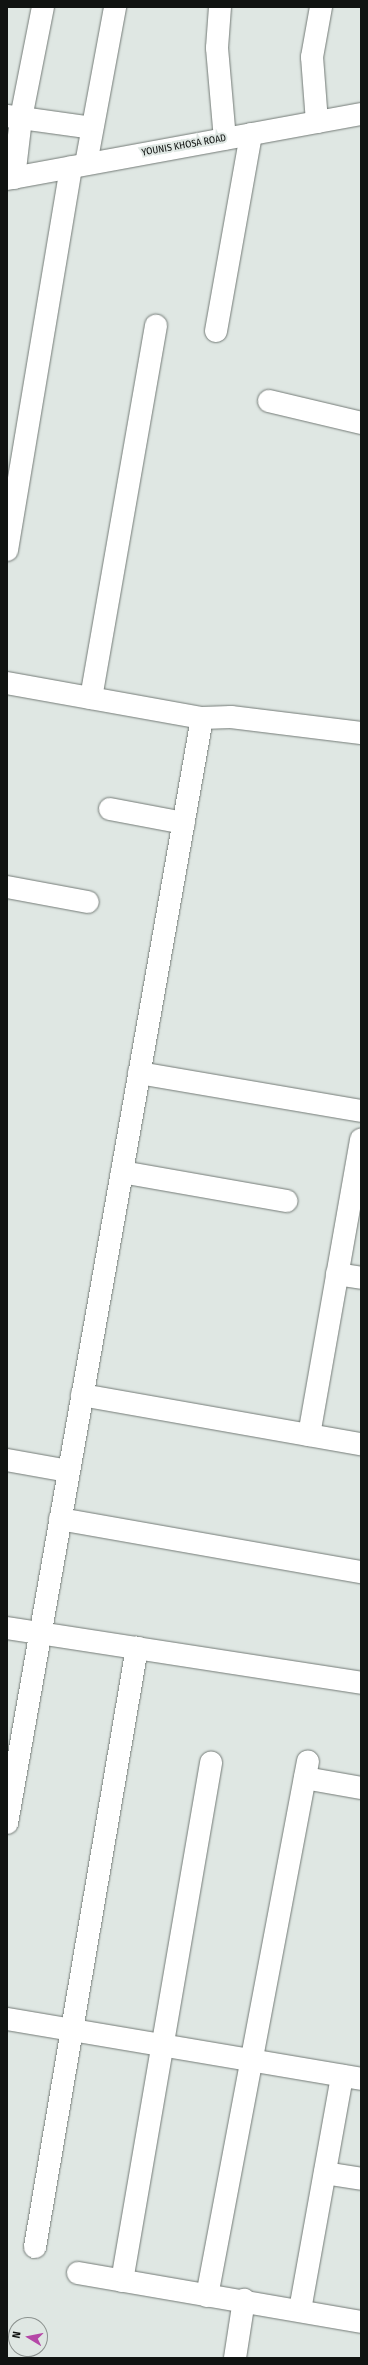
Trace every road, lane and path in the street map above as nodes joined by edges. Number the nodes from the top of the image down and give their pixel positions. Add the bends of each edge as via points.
1 (43, 7) edge
2 (115, 7) edge
3 (220, 7) edge
4 (321, 7) edge
5 (361, 114) edge
6 (14, 117) edge
7 (317, 122) junction
8 (92, 128) junction
9 (251, 134) junction
10 (224, 139) junction
11 (78, 166) junction
12 (11, 178) edge
13 (156, 326) dead end
14 (216, 331) dead end
15 (269, 401) dead end
16 (361, 423) edge
17 (11, 499) edge
18 (7, 550) edge
19 (7, 683) edge
20 (91, 698) junction
21 (202, 718) junction
22 (361, 734) edge
23 (110, 809) dead end
24 (184, 822) junction
25 (7, 887) edge
26 (88, 902) dead end
27 (139, 1073) junction
28 (361, 1111) edge
29 (361, 1140) edge
30 (122, 1172) junction
31 (286, 1201) dead end
32 (337, 1274) junction
33 (361, 1278) edge
34 (82, 1396) junction
35 (309, 1435) junction
36 (361, 1444) edge
37 (7, 1460) edge
38 (68, 1471) junction
39 (60, 1519) junction
40 (361, 1572) edge
41 (7, 1628) edge
42 (39, 1633) junction
43 (137, 1648) junction
44 (361, 1683) edge
45 (211, 1763) dead end
46 (361, 1788) edge
47 (7, 1823) edge
48 (7, 2019) edge
49 (70, 2030) junction
50 (161, 2045) junction
51 (253, 2061) junction
52 (352, 2077) edge
53 (325, 2173) junction
54 (361, 2179) edge
55 (35, 2247) dead end
56 (78, 2273) dead end
57 (122, 2281) junction
58 (207, 2296) junction
59 (244, 2300) junction
60 (300, 2310) junction
61 (361, 2322) edge
62 (235, 2358) edge

1 - 6 street
2 - 8 street
3 - 10 street via 217,48
4 - 7 street via 312,57
5 - 7 street, YOUNIS KHOSA ROAD
6 - 8 street
6 - 12 street
7 - 9 street, YOUNIS KHOSA ROAD
8 - 11 street
9 - 10 street, YOUNIS KHOSA ROAD
9 - 14 street
10 - 11 street, YOUNIS KHOSA ROAD
11 - 12 street, YOUNIS KHOSA ROAD
11 - 17 street
13 - 20 street
15 - 16 street
17 - 18 street
19 - 20 street
20 - 21 street
21 - 22 street via 232,717
21 - 24 street
23 - 24 street
24 - 27 street
25 - 26 street
27 - 28 street
27 - 30 street
29 - 32 street
30 - 31 street
30 - 34 street
32 - 33 street
32 - 35 street
34 - 35 street
34 - 38 street
35 - 36 street
37 - 38 street
38 - 39 street
39 - 40 street
39 - 42 street
41 - 42 street
42 - 43 street
42 - 47 street
43 - 44 street
43 - 49 street
45 - 50 street
46 - 51 street via 306,1769
48 - 49 street
49 - 50 street
49 - 55 street
50 - 51 street
50 - 57 street
51 - 52 street
51 - 58 street
52 - 53 street
53 - 54 street
53 - 60 street
56 - 57 street
57 - 58 street
58 - 59 street
59 - 60 street
59 - 62 street
60 - 61 street

